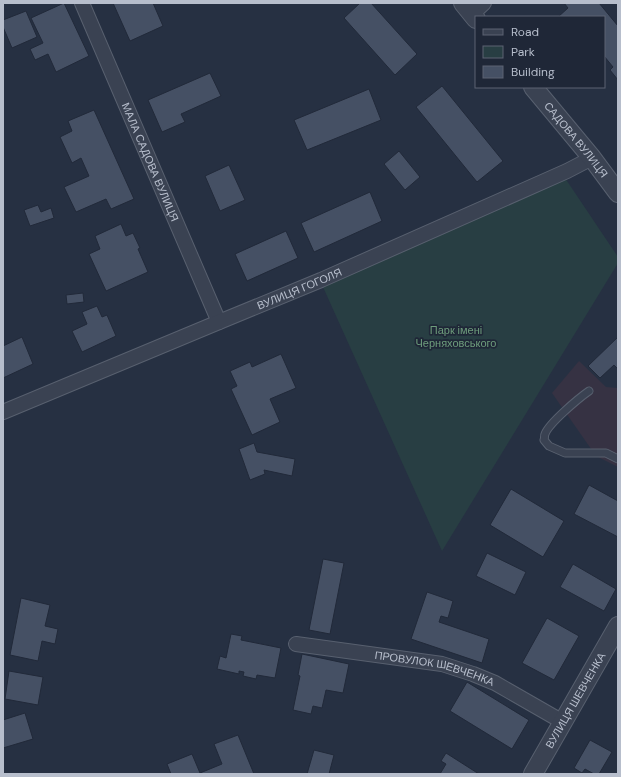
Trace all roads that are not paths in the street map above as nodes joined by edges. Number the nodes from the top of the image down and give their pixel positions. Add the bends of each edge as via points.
1 (82, 3) edge
2 (534, 88) edge
3 (592, 158) junction
4 (618, 193) edge
5 (218, 322) junction
6 (589, 391) dead end
7 (3, 412) edge
8 (618, 459) edge
9 (618, 626) edge
10 (296, 644) dead end
11 (563, 722) junction
12 (532, 774) edge

1 - 5 street, МАЛА САДОВА ВУЛИЦЯ
2 - 3 street, САДОВА ВУЛИЦЯ
3 - 4 street, САДОВА ВУЛИЦЯ
3 - 5 street, ВУЛИЦЯ ГОГОЛЯ via 321,280
5 - 7 street, ВУЛИЦЯ ГОГОЛЯ
6 - 8 lane via 573,403 545,433 544,440 549,446 566,452 606,453
9 - 11 street, ВУЛИЦЯ ШЕВЧЕНКА
10 - 11 street, ПРОВУЛОК ШЕВЧЕНКА via 442,664 495,683
11 - 12 street, ВУЛИЦЯ ШЕВЧЕНКА

